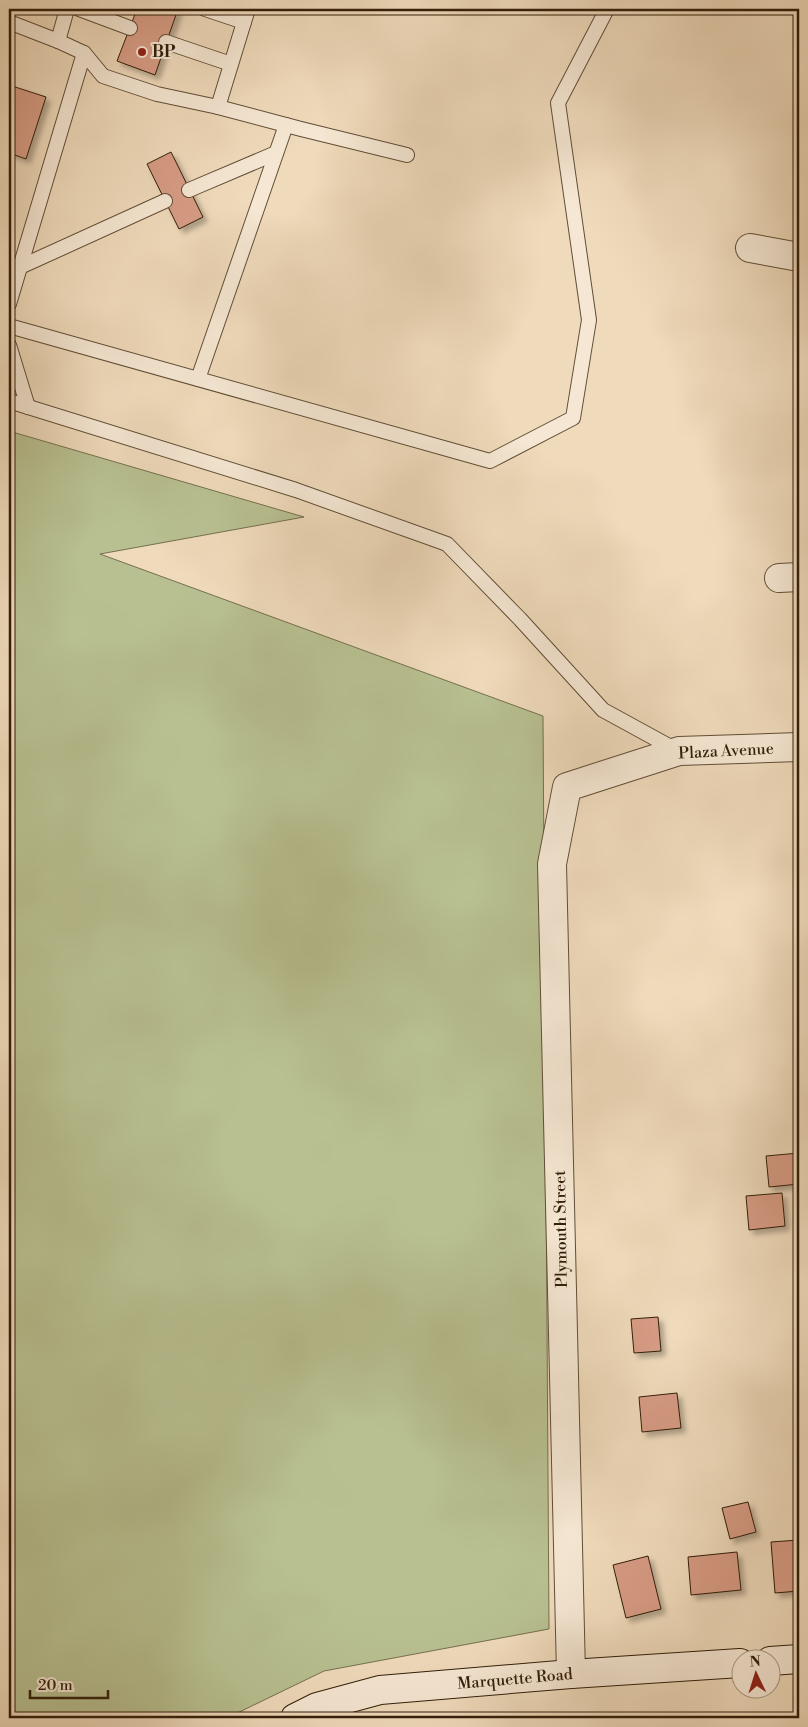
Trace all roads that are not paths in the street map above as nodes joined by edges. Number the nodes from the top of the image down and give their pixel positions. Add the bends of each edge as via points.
1 (68, 9) edge
2 (79, 9) edge
3 (205, 9) edge
4 (607, 9) edge
5 (246, 15) edge
6 (9, 22) edge
7 (130, 28) dead end
8 (58, 41) junction
9 (166, 42) dead end
10 (84, 53) junction
11 (231, 64) junction
12 (218, 107) junction
13 (286, 125) junction
14 (276, 153) junction
15 (407, 155) dead end
16 (189, 190) dead end
17 (165, 200) dead end
18 (750, 248) dead end
19 (799, 257) edge
20 (20, 267) junction
21 (9, 304) edge
22 (9, 326) edge
23 (9, 345) edge
24 (198, 379) junction
25 (9, 401) edge
26 (28, 407) junction
27 (799, 747) edge
28 (679, 751) junction
29 (567, 787) joint
30 (799, 1659) edge
31 (780, 1660) edge
32 (730, 1664) edge
33 (572, 1674) junction
34 (295, 1718) edge

1 - 8 lane
2 - 7 lane
3 - 5 lane
4 - 24 lane via 558,103 589,320 573,418 490,461
5 - 11 lane
6 - 8 lane
8 - 10 lane
9 - 11 lane
10 - 12 lane via 103,76 157,94
10 - 20 lane
11 - 12 lane
12 - 13 lane
13 - 14 lane
13 - 15 lane
14 - 16 lane
14 - 24 lane
17 - 20 lane
18 - 19 street
20 - 21 lane
22 - 24 lane
23 - 26 lane
25 - 26 lane
26 - 28 lane via 296,490 447,544 603,710
27 - 28 street, Plaza Avenue
28 - 29 street, Plaza Avenue
29 - 33 street, Plymouth Street via 552,864
30 - 31 street
32 - 33 street, Marquette Road
33 - 34 street, Marquette Road via 380,1690 317,1708

